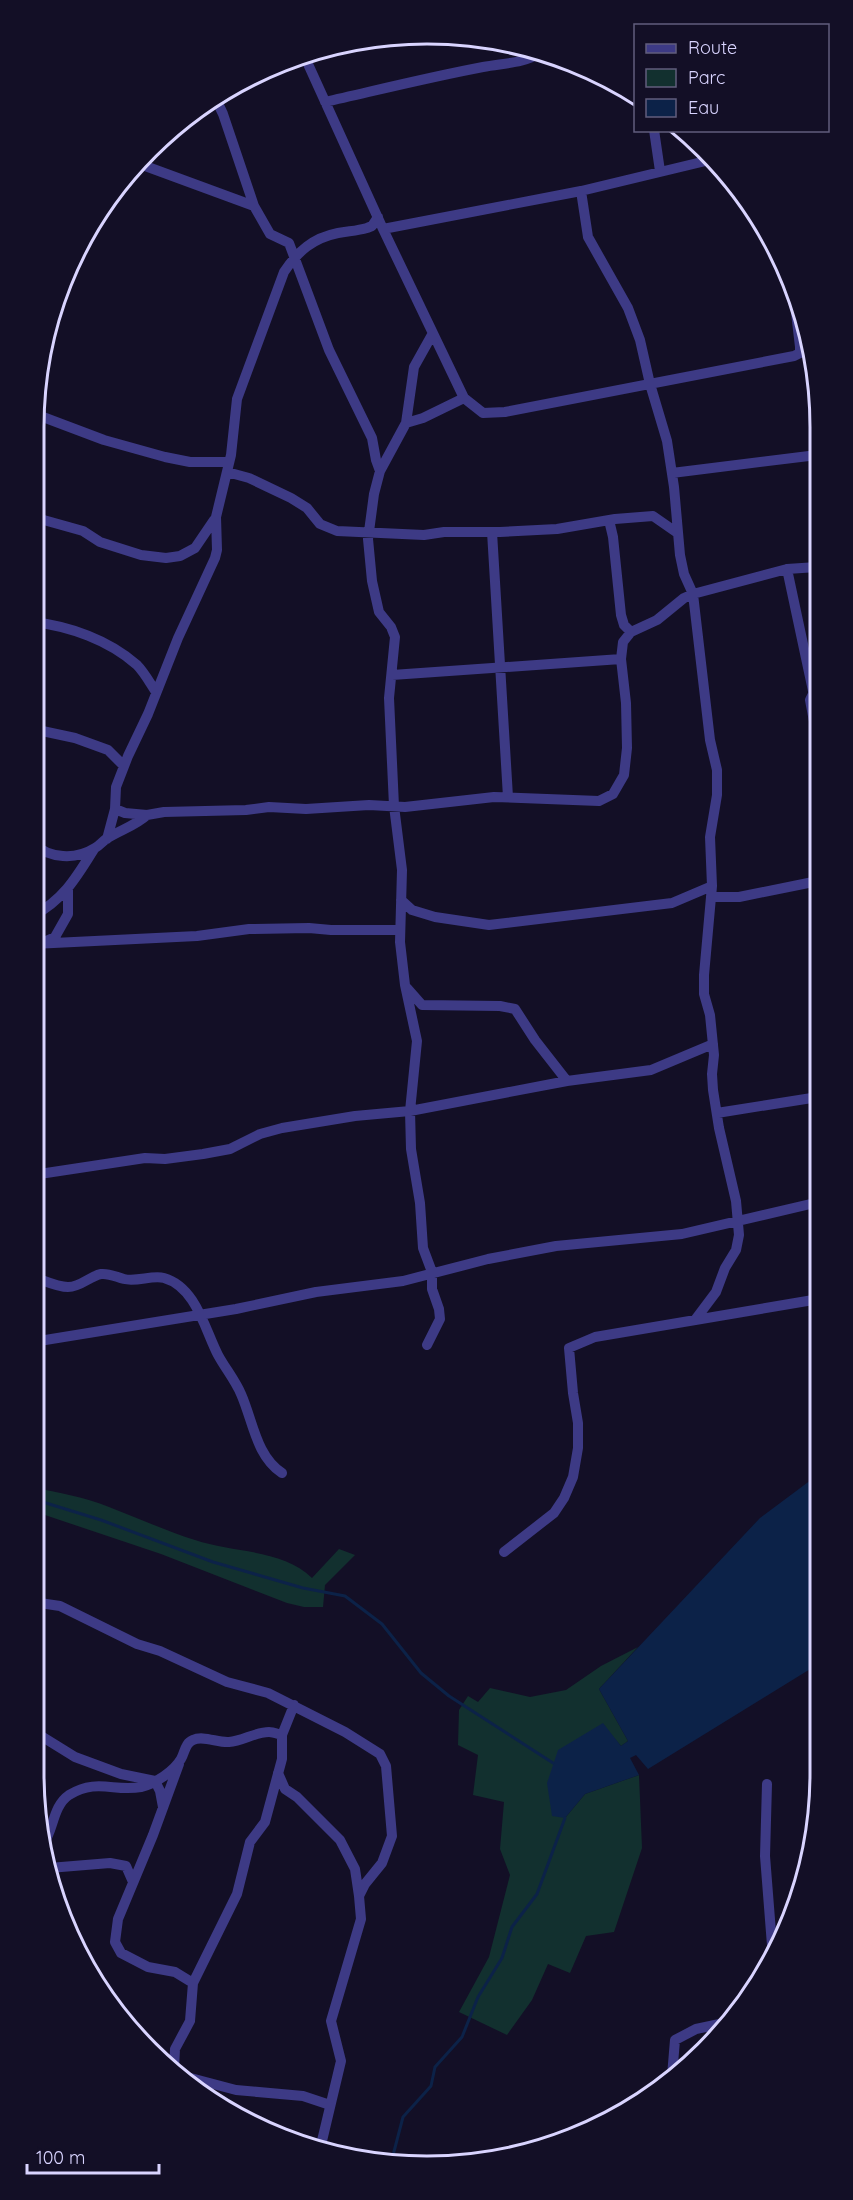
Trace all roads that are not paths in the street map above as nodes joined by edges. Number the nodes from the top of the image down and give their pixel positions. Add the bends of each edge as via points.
1 (530, 58) edge
2 (307, 63) edge
3 (325, 102) junction
4 (219, 105) edge
5 (654, 132) edge
6 (702, 162) edge
7 (146, 166) edge
8 (660, 171) junction
9 (581, 191) junction
10 (254, 206) junction
11 (378, 217) junction
12 (383, 230) junction
13 (295, 256) junction
14 (433, 333) junction
15 (799, 340) edge
16 (650, 384) junction
17 (464, 398) junction
18 (44, 417) edge
19 (406, 423) junction
20 (810, 456) edge
21 (228, 466) junction
22 (380, 471) junction
23 (672, 473) junction
24 (216, 517) junction
25 (44, 520) edge
26 (609, 520) junction
27 (492, 532) junction
28 (676, 532) junction
29 (368, 533) junction
30 (810, 567) edge
31 (787, 569) junction
32 (693, 594) junction
33 (44, 624) edge
34 (631, 632) junction
35 (621, 659) junction
36 (501, 667) junction
37 (810, 668) edge
38 (392, 675) junction
39 (156, 692) junction
40 (44, 731) edge
41 (124, 765) junction
42 (508, 797) junction
43 (394, 806) junction
44 (115, 809) junction
45 (147, 815) junction
46 (107, 839) junction
47 (94, 849) junction
48 (44, 852) edge
49 (810, 883) edge
50 (68, 890) junction
51 (711, 891) junction
52 (401, 900) junction
53 (44, 910) edge
54 (400, 930) junction
55 (44, 941) edge
56 (44, 944) edge
57 (405, 986) junction
58 (713, 1044) junction
59 (567, 1082) junction
60 (810, 1098) edge
61 (410, 1111) junction
62 (717, 1113) junction
63 (44, 1173) edge
64 (810, 1204) edge
65 (738, 1221) junction
66 (432, 1272) junction
67 (44, 1280) edge
68 (810, 1301) edge
69 (201, 1314) junction
70 (695, 1320) junction
71 (44, 1340) edge
72 (428, 1344) dead end
73 (282, 1473) dead end
74 (504, 1552) dead end
75 (44, 1604) edge
76 (294, 1705) junction
77 (282, 1735) junction
78 (44, 1738) edge
79 (181, 1759) junction
80 (278, 1773) junction
81 (155, 1781) junction
82 (767, 1784) dead end
83 (163, 1808) junction
84 (49, 1836) edge
85 (56, 1868) edge
86 (133, 1882) junction
87 (359, 1896) junction
88 (772, 1939) edge
89 (193, 1983) junction
90 (715, 2025) edge
91 (174, 2061) edge
92 (673, 2066) edge
93 (197, 2080) edge
94 (330, 2105) junction
95 (322, 2141) edge

1 - 3 street
2 - 3 street
3 - 11 street
4 - 10 street
5 - 8 street
6 - 8 street
7 - 10 street
8 - 9 street
9 - 12 street
9 - 16 street via 588,237 628,308
10 - 13 street via 270,234 289,243
11 - 12 street
11 - 13 street via 372,226 323,237
12 - 14 street
13 - 21 street via 284,272 237,399
13 - 22 street via 329,350 372,438
14 - 17 street
14 - 19 street via 414,367
15 - 16 street via 800,353 794,356
16 - 17 street via 492,414 483,413
16 - 23 street
17 - 19 street
18 - 21 street via 165,457
19 - 22 street
20 - 23 street
21 - 24 street
21 - 29 street via 307,508 320,524 337,531
22 - 29 street
23 - 28 street
24 - 25 street via 195,548 166,558 141,555
24 - 39 street via 215,558
26 - 27 street via 556,529
26 - 28 street via 653,516
26 - 34 street via 621,615
27 - 29 street
27 - 36 street
28 - 32 street via 684,574
29 - 38 street via 376,601 395,637
30 - 31 street
31 - 32 street
31 - 37 street
32 - 34 street via 657,620
32 - 51 street via 717,770 710,837
33 - 39 street via 69,628 112,649 138,666
34 - 35 street via 623,642
35 - 36 street
35 - 42 street via 627,748 624,775 613,794 599,801
36 - 38 street
36 - 42 street
38 - 43 street via 389,698
39 - 41 street
40 - 41 street via 108,750
41 - 44 street via 116,787
42 - 43 street
43 - 45 street via 269,807
43 - 52 street via 402,870
44 - 45 street
44 - 46 street
45 - 46 street
46 - 47 street
47 - 48 street via 68,857
47 - 50 street
49 - 51 street via 739,897
50 - 53 street
50 - 55 street via 68,914 55,937
51 - 52 street via 672,903 489,926 435,917 412,910
51 - 58 street via 704,994
52 - 54 street
54 - 56 street via 249,929 197,936
54 - 57 street
57 - 59 street via 422,1005 515,1009
57 - 61 street via 417,1041
58 - 59 street via 651,1070
58 - 62 street
59 - 61 street
60 - 62 street
61 - 63 street via 282,1128 230,1149 203,1154 145,1158
61 - 66 street via 423,1248
62 - 65 street
64 - 65 street
65 - 66 street via 682,1234 556,1246
65 - 70 street via 736,1250 716,1292
66 - 69 street
66 - 72 street via 432,1290 440,1319
67 - 69 street via 66,1287 100,1274 125,1279 164,1278 179,1286
68 - 70 street
69 - 71 street
69 - 73 street via 218,1355 242,1396 265,1456
70 - 74 street via 596,1337 569,1348 578,1423 573,1477 554,1513
75 - 76 street via 60,1606 227,1682
76 - 77 street
76 - 87 street via 380,1754 386,1766 392,1836 382,1863
77 - 79 street via 269,1732 227,1743 193,1740 186,1745
77 - 80 street
78 - 81 street via 75,1756 121,1774
79 - 81 street
79 - 83 street
80 - 87 street via 285,1789 340,1840 355,1869
80 - 89 street via 265,1822 250,1842 237,1894
81 - 83 street
81 - 84 street via 142,1787 101,1785 68,1796 59,1805
82 - 88 street via 765,1856
83 - 86 street
85 - 86 street via 110,1863 126,1866
86 - 89 street via 118,1919 115,1942 121,1953 148,1967 175,1971
87 - 94 street via 361,1919 331,2021 341,2061
89 - 91 street via 190,2021 175,2049
90 - 92 street via 675,2040
93 - 94 street via 236,2090 303,2096
94 - 95 street

